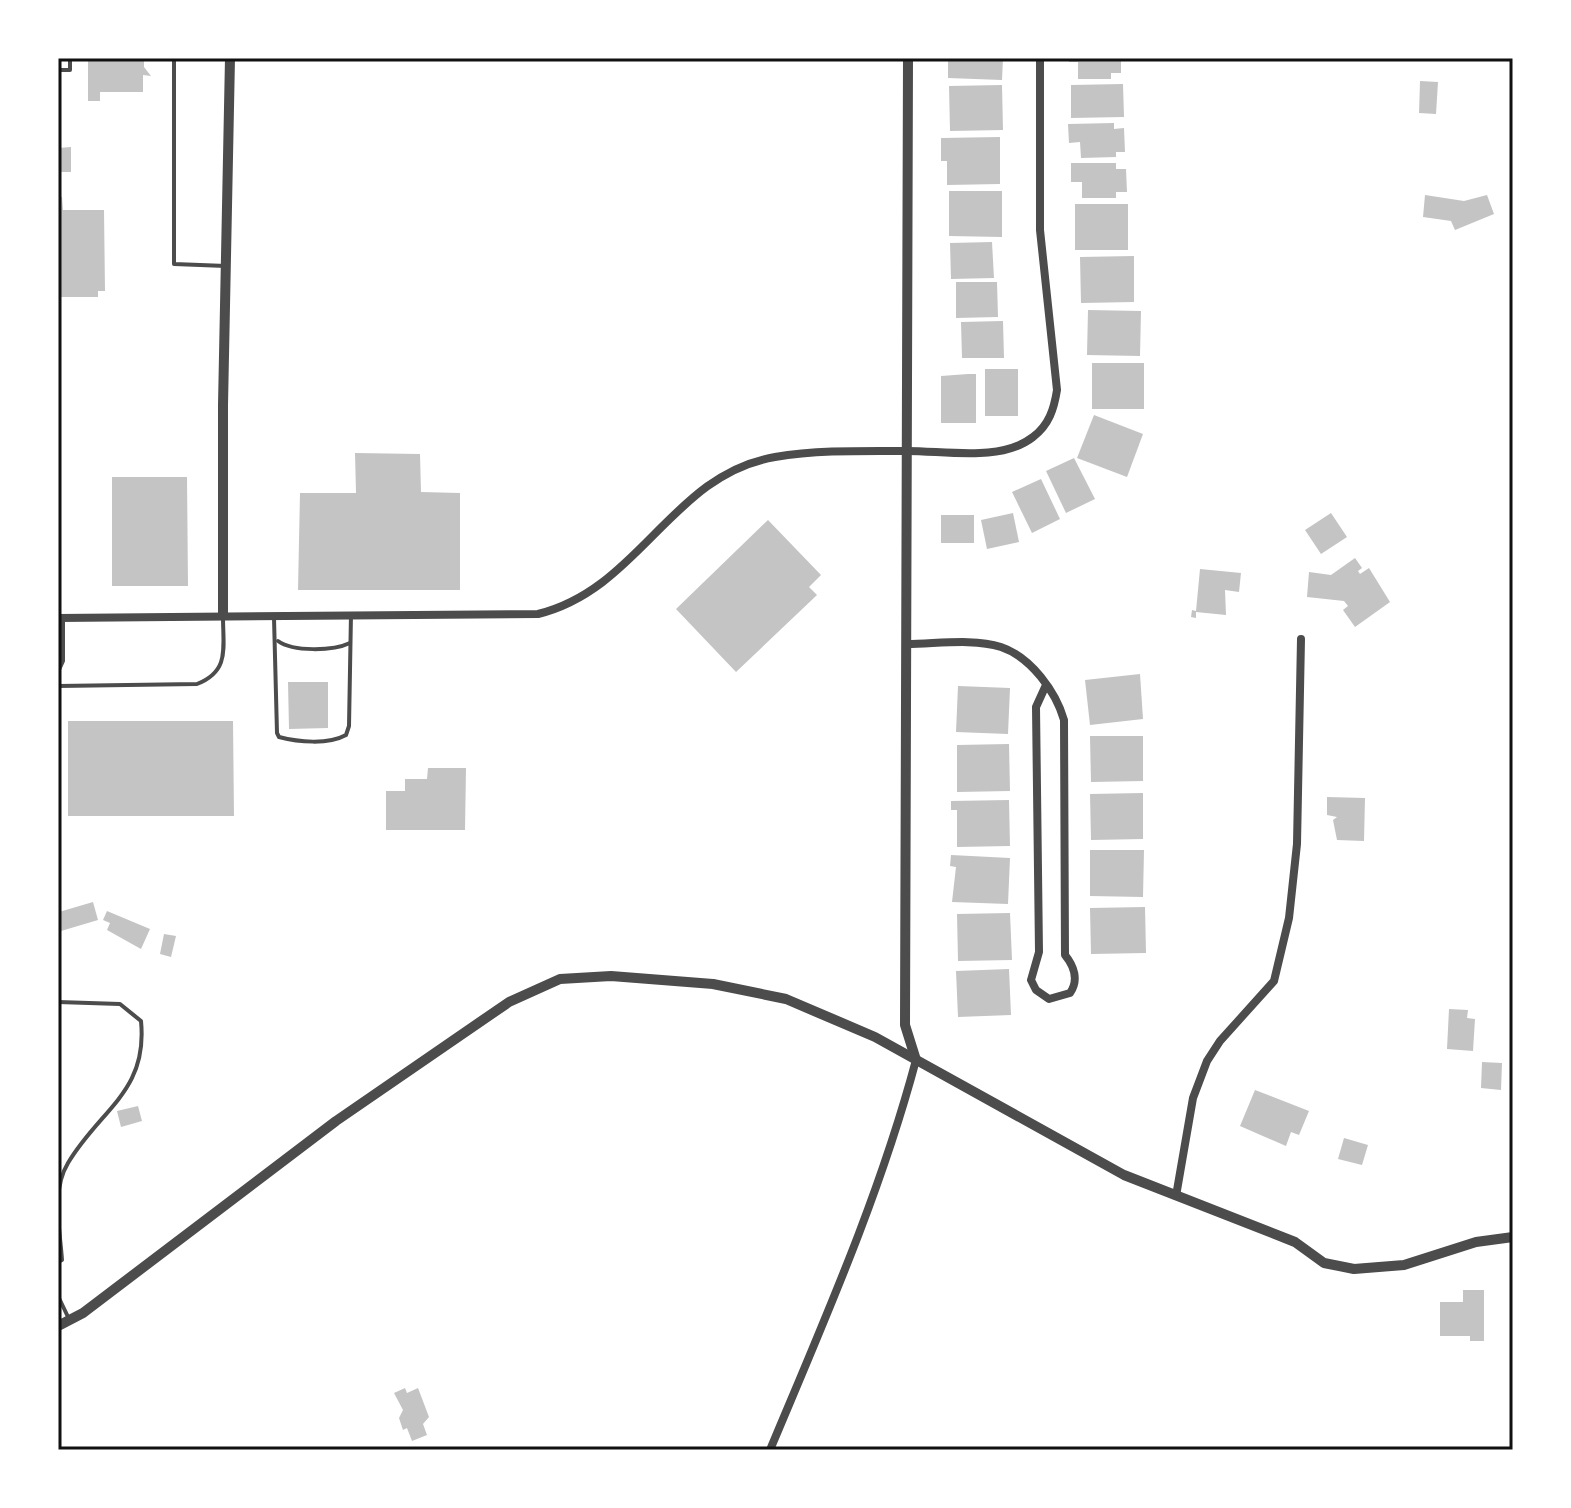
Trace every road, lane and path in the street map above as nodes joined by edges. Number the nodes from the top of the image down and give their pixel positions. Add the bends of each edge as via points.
1 (70, 58) edge
2 (174, 58) edge
3 (230, 58) edge
4 (908, 58) edge
5 (1040, 58) edge
6 (58, 70) edge
7 (226, 266) junction
8 (905, 451) junction
9 (223, 614) junction
10 (351, 614) junction
11 (274, 615) junction
12 (61, 618) edge
13 (277, 639) junction
14 (1301, 639) dead end
15 (351, 642) junction
16 (907, 644) junction
17 (58, 672) edge
18 (1046, 685) junction
19 (58, 686) edge
20 (58, 1002) edge
21 (916, 1060) junction
22 (1176, 1196) junction
23 (1513, 1237) edge
24 (58, 1262) edge
25 (58, 1296) edge
26 (70, 1320) junction
27 (58, 1326) edge
28 (770, 1450) edge

1 - 6 lane via 70,70
2 - 7 lane via 174,264
3 - 7 street
4 - 8 street
5 - 8 street via 1040,230 1056,369 1053,412 1032,439 1006,449
7 - 9 street
8 - 10 street via 779,456 740,465 690,500 599,588 558,609 517,615
8 - 16 street
9 - 11 street
9 - 12 street
9 - 19 lane via 222,662 213,677 197,684
10 - 11 street
10 - 15 lane
11 - 13 lane
12 - 17 lane via 63,661
13 - 15 lane via 293,648
13 - 15 lane via 277,733 296,741 346,735
14 - 22 street via 1297,844 1289,918 1274,981 1207,1061 1193,1098
16 - 18 street via 1001,647
16 - 21 street via 905,1025
18 - 18 street via 1036,707 1039,952 1031,980 1049,999 1070,993 1075,978 1065,955 1064,720
20 - 24 lane via 120,1004 141,1021 144,1049 139,1069 67,1164 58,1191
21 - 22 street via 1124,1175
21 - 26 street via 786,999 684,982 611,976 560,979 509,1002 336,1121
21 - 28 street via 896,1135 843,1281
22 - 23 street via 1295,1242 1324,1263 1354,1269 1404,1265 1476,1242
25 - 26 lane
26 - 27 street

